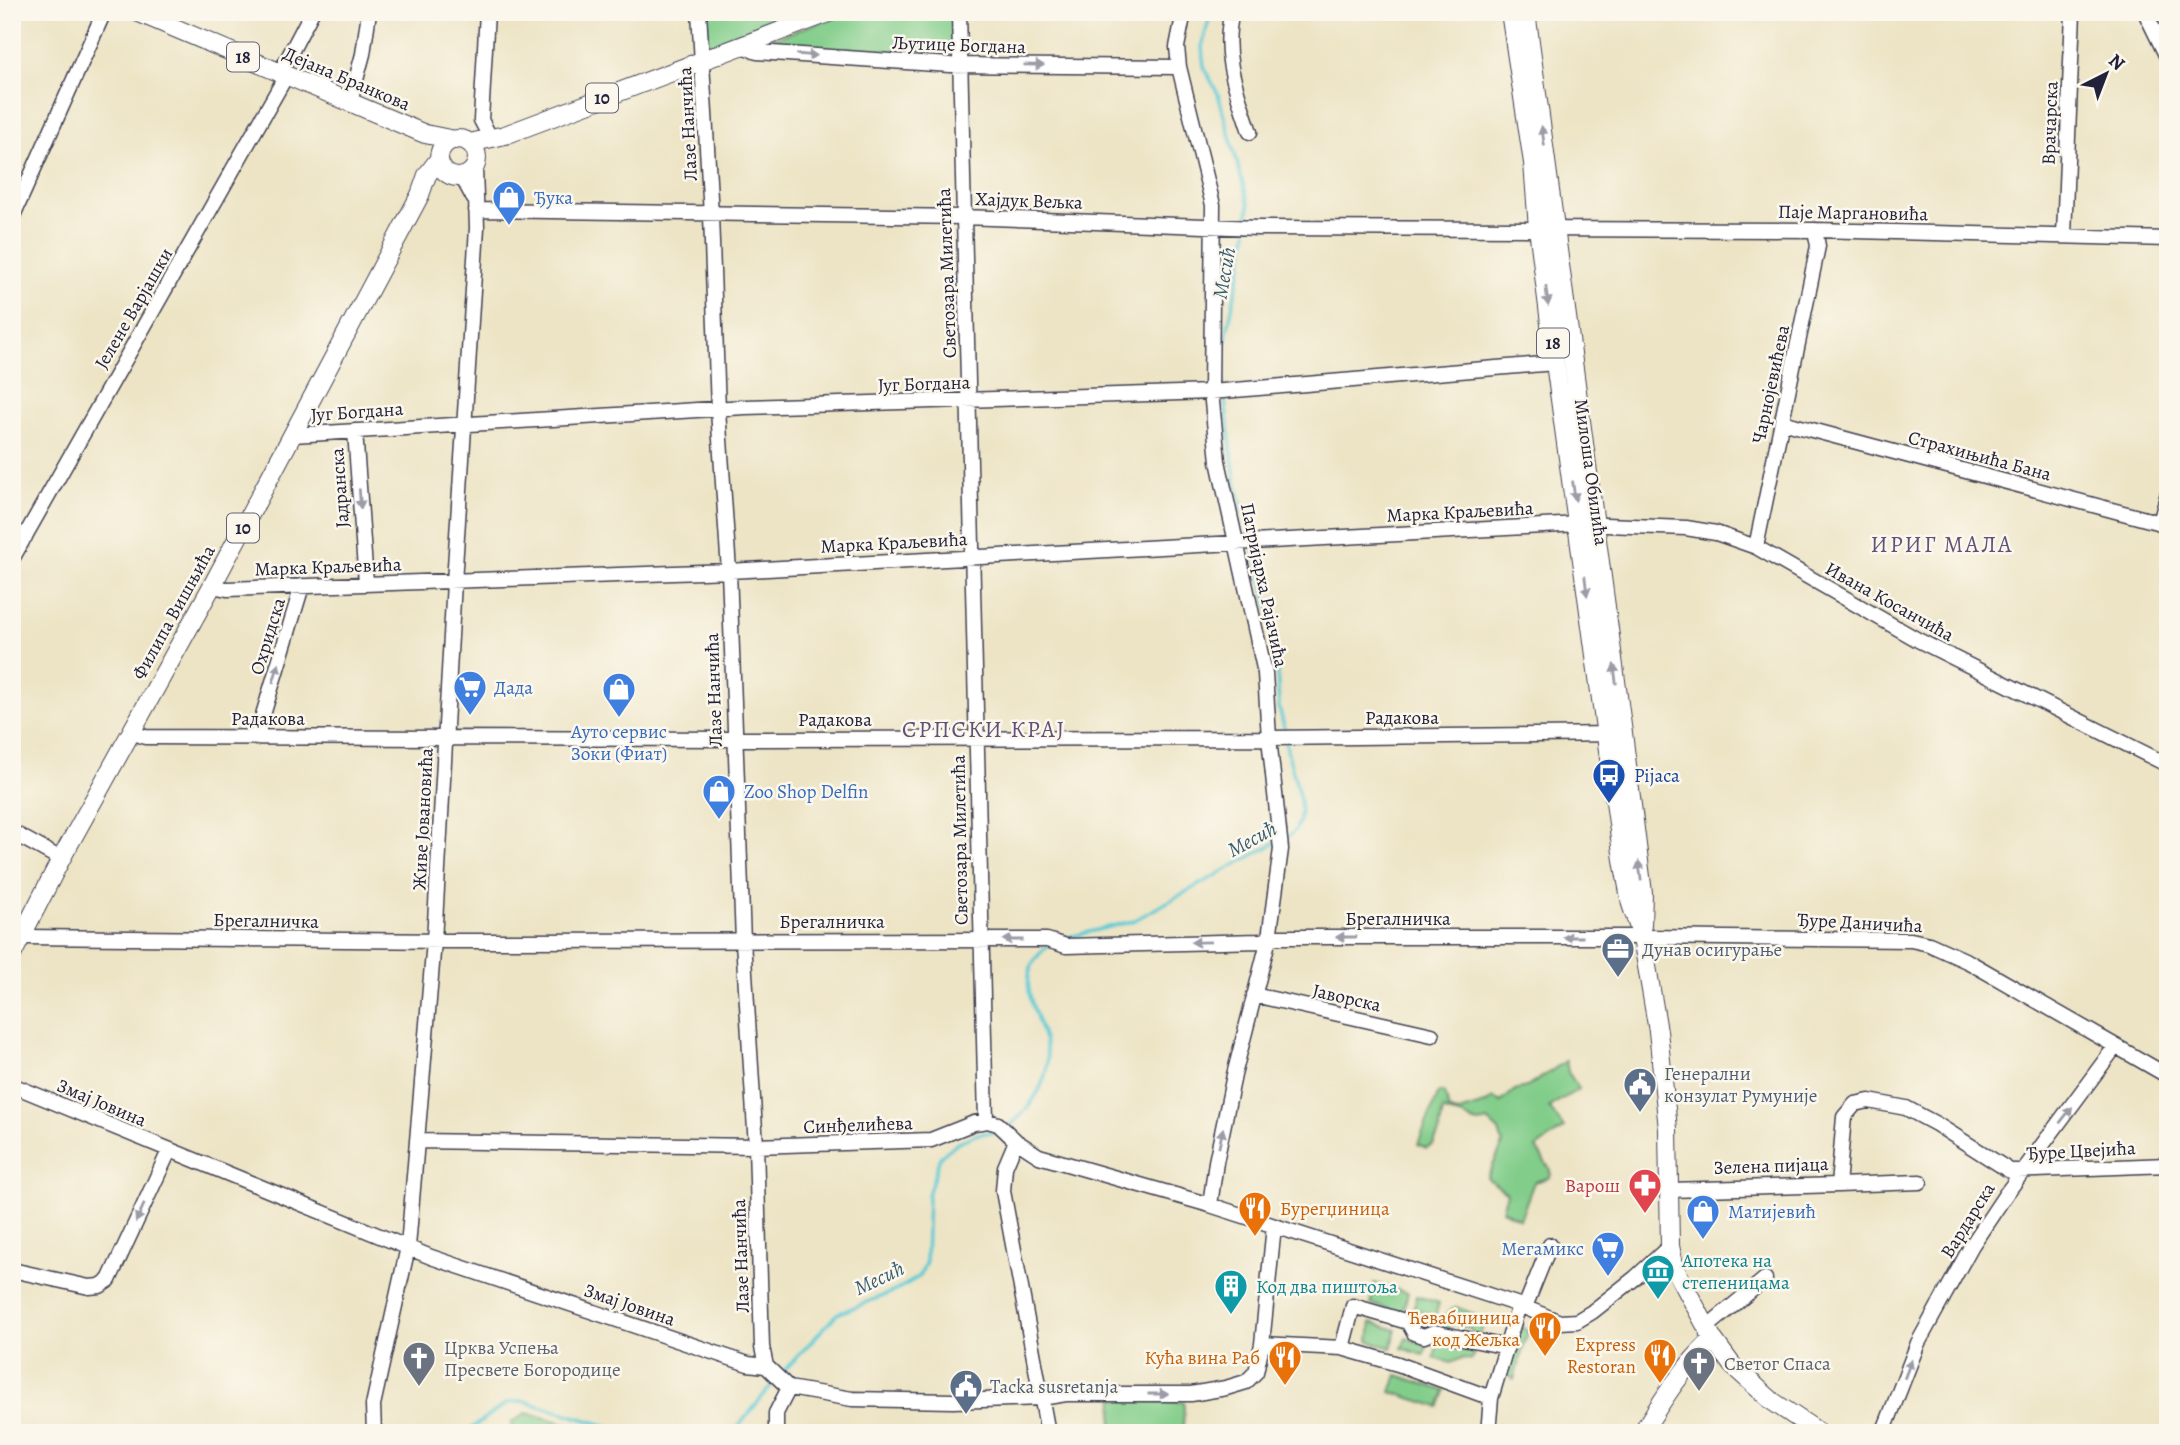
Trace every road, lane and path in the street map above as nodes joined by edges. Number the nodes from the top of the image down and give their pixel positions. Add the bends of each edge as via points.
1 (103, 12) edge
2 (137, 12) edge
3 (312, 12) edge
4 (369, 12) edge
5 (487, 12) edge
6 (699, 12) edge
7 (831, 12) edge
8 (959, 12) edge
9 (1184, 12) edge
10 (1232, 12) edge
11 (1510, 12) edge
12 (1527, 12) edge
13 (2073, 12) edge
14 (2145, 12) edge
15 (740, 45) junction
16 (2168, 59) edge
17 (702, 60) junction
18 (961, 65) junction
19 (1179, 67) junction
20 (283, 74) junction
21 (350, 102) junction
22 (481, 120) junction
23 (1250, 132) dead end
24 (425, 134) junction
25 (496, 137) junction
26 (463, 141) junction
27 (440, 156) junction
28 (467, 171) junction
29 (420, 195) junction
30 (476, 207) junction
31 (711, 215) junction
32 (963, 217) junction
33 (12, 218) edge
34 (1214, 225) junction
35 (1547, 228) junction
36 (1815, 230) junction
37 (2064, 235) junction
38 (2168, 239) edge
39 (1555, 363) junction
40 (1214, 392) junction
41 (969, 401) junction
42 (718, 410) junction
43 (1782, 422) junction
44 (465, 423) junction
45 (355, 431) junction
46 (293, 435) junction
47 (2168, 493) edge
48 (1587, 524) junction
49 (2164, 524) edge
50 (19, 534) edge
51 (1249, 543) junction
52 (1756, 547) junction
53 (971, 557) junction
54 (12, 559) edge
55 (729, 571) junction
56 (454, 582) junction
57 (366, 583) junction
58 (212, 586) junction
59 (302, 586) junction
60 (131, 732) junction
61 (1615, 734) junction
62 (446, 737) junction
63 (976, 737) junction
64 (1281, 737) junction
65 (256, 738) junction
66 (734, 739) junction
67 (2168, 765) edge
68 (12, 832) edge
69 (61, 859) junction
70 (22, 937) junction
71 (1642, 937) junction
72 (1269, 938) junction
73 (980, 940) junction
74 (434, 941) junction
75 (743, 941) junction
76 (12, 955) edge
77 (1254, 995) junction
78 (1433, 1035) dead end
79 (2115, 1047) junction
80 (2168, 1076) edge
81 (12, 1085) edge
82 (1850, 1108) joint
83 (992, 1123) junction
84 (1013, 1139) junction
85 (417, 1141) junction
86 (756, 1146) junction
87 (169, 1151) junction
88 (2168, 1165) edge
89 (2022, 1172) junction
90 (1920, 1182) dead end
91 (1838, 1185) junction
92 (1670, 1190) junction
93 (1210, 1205) junction
94 (1274, 1226) junction
95 (1550, 1245) dead end
96 (1670, 1246) junction
97 (408, 1247) junction
98 (12, 1270) edge
99 (1765, 1279) dead end
100 (1522, 1306) junction
101 (1710, 1333) junction
102 (1262, 1344) junction
103 (1507, 1347) junction
104 (1342, 1348) junction
105 (769, 1369) junction
106 (786, 1385) junction
107 (1041, 1398) junction
108 (1491, 1398) junction
109 (373, 1433) edge
110 (776, 1433) edge
111 (1048, 1433) edge
112 (1488, 1433) edge
113 (1642, 1433) edge
114 (1820, 1433) edge
115 (1883, 1433) edge

1 - 33 street
2 - 20 main road, Дејана Бранкова / 18
3 - 20 street, Јелене Варјашки
4 - 21 street
5 - 22 street
6 - 17 street, Лазе Нанчића
7 - 15 main road, 10
8 - 18 street, Светозара Милетића
9 - 19 street, Патријарха Рајачића via 1177,47
10 - 23 street via 1227,35 1230,66
11 - 35 main road, Милоша Обилића / 18
35 -> 12 main road, Милоша Обилића / 18
13 - 37 street, Врачарска
14 - 16 street
15 - 17 main road, 10
15 -> 18 street, Љутице Богдана via 757,52
17 - 25 main road, 10
17 - 31 street, Лазе Нанчића
18 -> 19 street, Љутице Богдана
18 - 32 street, Светозара Милетића
19 - 34 street, Патријарха Рајачића
20 - 21 main road, Дејана Бранкова / 18
20 - 50 street, Јелене Варјашки
21 - 24 main road, Дејана Бранкова / 18
22 - 25 street
22 - 26 street
24 - 26 main road, Дејана Бранкова / 18
24 - 27 main road, Дејана Бранкова
25 - 26 main road, 10
25 - 28 main road, 10
26 - 27 main road via 445,144
26 - 28 main road via 476,152
27 - 28 main road, Дејана Бранкова via 446,173
27 - 29 main road, Филипа Вишњића / 10
28 - 29 main road, 10
28 - 30 street, Живе Јовановића
29 - 46 main road, Филипа Вишњића / 10
30 - 31 street, Хајдук Вељка
30 - 44 street, Живе Јовановића
31 - 32 street, Хајдук Вељка
31 - 42 street, Лазе Нанчића
32 - 34 street, Хајдук Вељка
32 - 41 street, Светозара Милетића
34 - 35 street, Хајдук Вељка
34 - 40 street, Патријарха Рајачића
35 - 36 street, Паје Маргановића
35 -> 39 main road, Милоша Обилића / 18
35 - 48 main road, Милоша Обилића / 18
36 - 37 street, Паје Маргановића
36 - 43 street, Чарнојевићева via 1818,246
37 - 38 street, Паје Маргановића
39 - 40 street, Југ Богдана
39 -> 48 main road, Милоша Обилића / 18
40 - 41 street, Југ Богдана
40 - 51 street, Патријарха Рајачића via 1218,461
41 - 42 street, Југ Богдана
41 - 53 street, Светозара Милетића
42 - 44 street, Југ Богдана
42 - 55 street, Лазе Нанчића
43 - 49 street, Страхињића Бана
43 - 52 street, Чарнојевићева
44 - 45 street, Југ Богдана
44 - 56 street, Живе Јовановића
45 - 46 street, Југ Богдана
45 -> 57 street, Јадранска
46 - 58 main road, Филипа Вишњића / 10
47 - 49 street
48 - 51 street, Марка Краљевића
48 - 52 street, Ивана Косанчића via 1686,528
48 - 61 main road, Милоша Обилића / 18
50 - 54 street, Јелене Варјашки
51 - 53 street, Марка Краљевића
51 - 64 street, Патријарха Рајачића via 1263,657
52 - 67 street, Ивана Косанчића via 1918,640
53 - 55 street, Марка Краљевића
53 - 63 street, Светозара Милетића
55 - 56 street, Марка Краљевића
55 - 66 street, Лазе Нанчића
56 - 57 street, Марка Краљевића
56 - 62 street, Живе Јовановића
57 - 59 street, Марка Краљевића
58 - 59 street, Марка Краљевића
58 - 60 main road, Филипа Вишњића / 10
65 -> 59 street, Охридска
60 - 65 street, Радакова via 145,737
60 - 69 main road, Филипа Вишњића / 10
61 - 64 street, Радакова
61 - 71 main road, Милоша Обилића / 18 via 1643,893
62 - 65 street, Радакова
62 - 66 street, Радакова
62 - 74 street, Живе Јовановића
63 - 64 street, Радакова
63 - 66 street, Радакова
63 - 73 street, Светозара Милетића
64 - 72 street, Патријарха Рајачића via 1281,849
66 - 75 street, Лазе Нанчића
68 - 69 street
69 - 70 main road, Филипа Вишњића / 10
70 - 74 street, Брегалничка
70 - 76 main road, 10
71 -> 72 street, Брегалничка
71 - 79 street, Ђуре Даничића via 1919,942 1969,962
71 - 92 main road, Милоша Обилића / 18 via 1658,1031
72 -> 73 street, Брегалничка via 1066,946 1046,940
72 - 77 street, Патријарха Рајачића
73 - 75 street, Брегалничка
73 - 83 street, Светозара Милетића
74 - 75 street, Брегалничка
74 - 85 street, Живе Јовановића
75 - 86 street, Лазе Нанчића
77 - 78 street, Јаворска
93 -> 77 street, Патријарха Рајачића
79 - 80 street, Ђуре Даничића
89 -> 79 street, Вардарска
81 - 87 street, Змај Јовина
82 - 89 street, Ђуре Цвејића via 1869,1101 1906,1108 2004,1169
82 - 91 street, Зелена пијаца via 1844,1117
83 - 84 street
83 - 86 street, Синђелићева via 974,1123 931,1140
84 - 93 street via 1051,1160
84 - 107 street via 1003,1191
85 - 86 street, Синђелићева
85 - 97 street, Живе Јовановића
86 - 105 street, Лазе Нанчића via 762,1348
87 - 97 street, Змај Јовина
87 -> 98 street via 109,1280 89,1287
88 - 89 street, Ђуре Цвејића
115 -> 89 street, Вардарска via 1937,1307
90 - 91 street
91 - 92 street, Зелена пијаца
92 - 96 main road, 18
93 - 94 street
94 - 100 street
94 - 102 street
95 - 100 street
96 - 100 street via 1577,1321 1560,1322
96 - 101 main road, 18 via 1677,1276
97 - 105 street, Змај Јовина
97 - 109 street, Живе Јовановића via 373,1405
99 - 101 street
100 - 103 street
101 - 113 main road
101 - 114 main road, 18 via 1731,1365 1751,1384
102 - 104 street
107 -> 102 street, Змај Јовина via 1191,1394 1246,1382 1256,1372
103 - 104 street via 1434,1332 1424,1336 1413,1333 1408,1322 1353,1306
103 - 108 street
104 - 108 street
105 - 106 street, Змај Јовина
106 - 107 street, Змај Јовина via 852,1399
106 - 110 street via 776,1413
107 - 111 street
108 - 112 street

